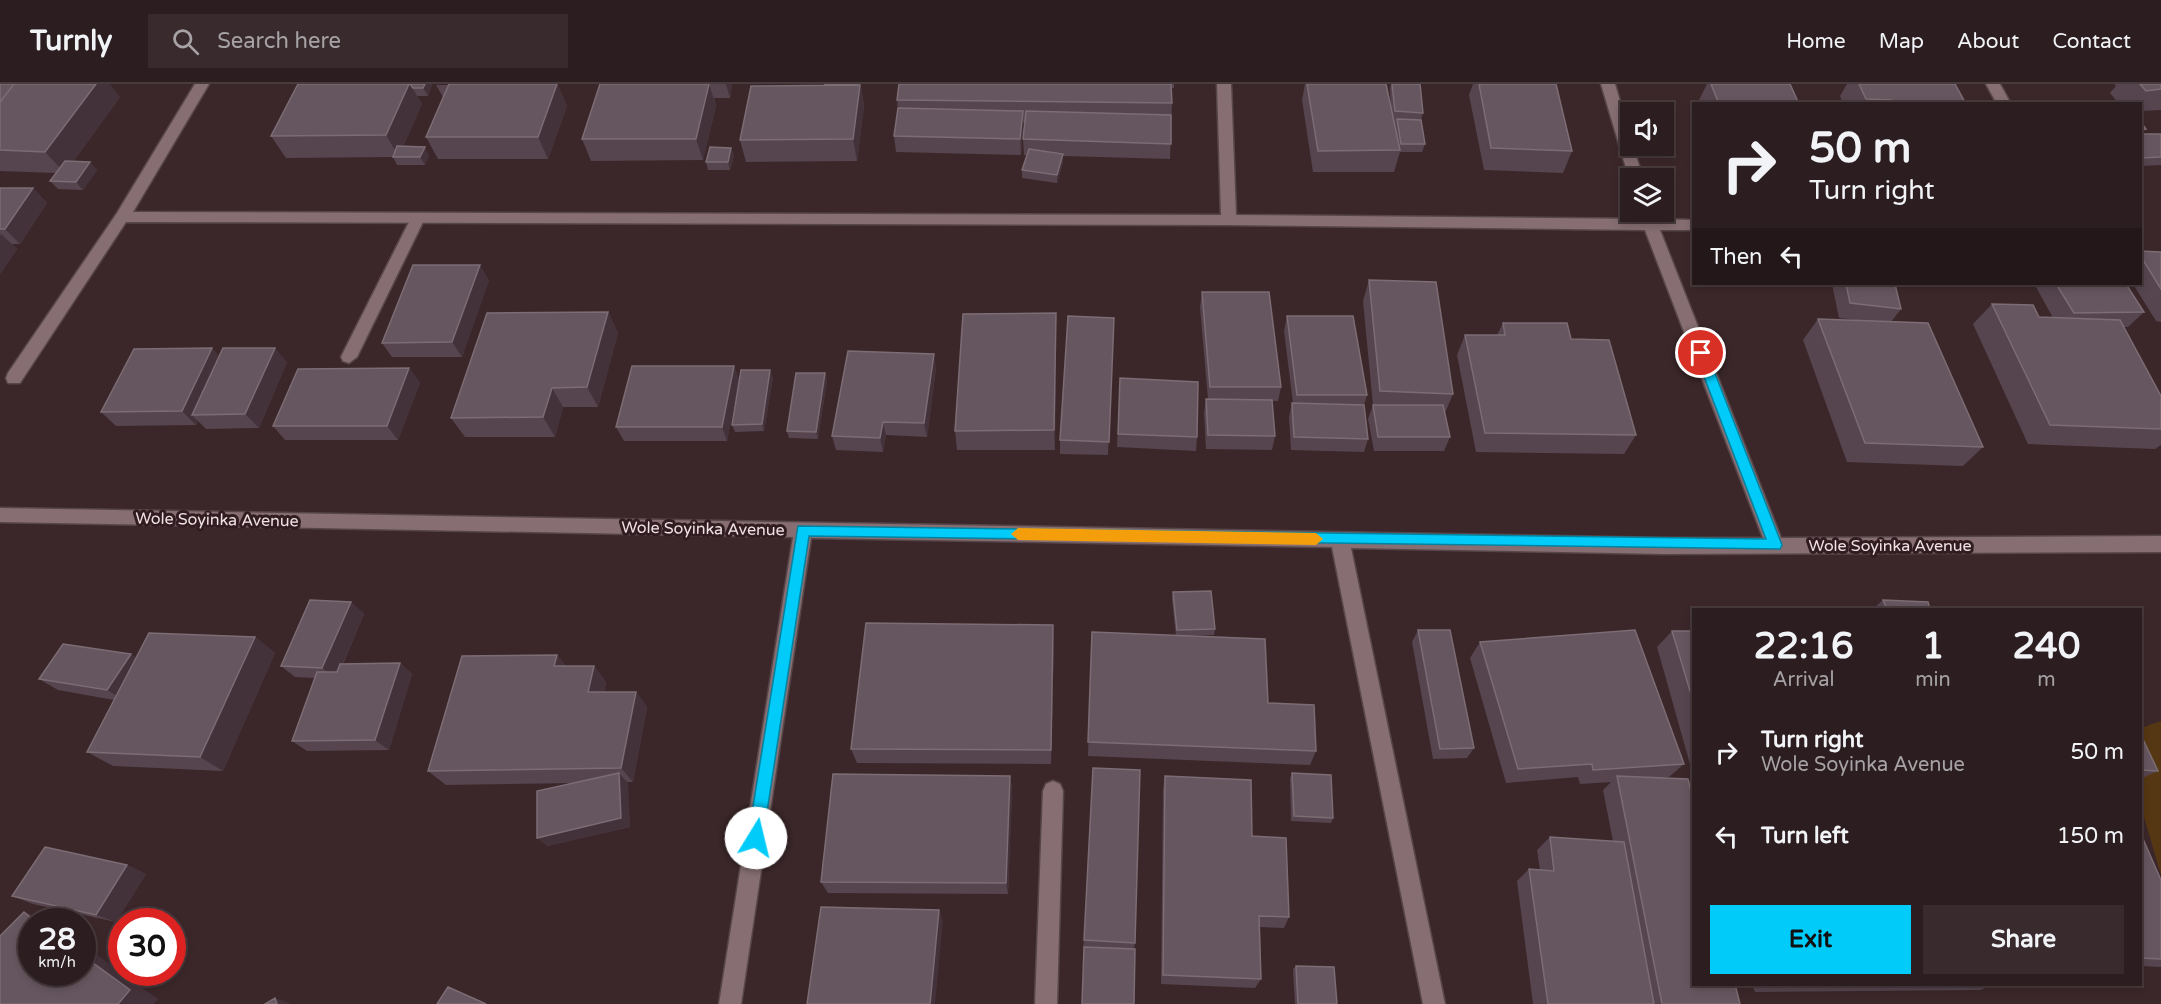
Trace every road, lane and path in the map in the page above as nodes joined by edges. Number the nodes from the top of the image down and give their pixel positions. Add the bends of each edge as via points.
1 (202, 84) edge
2 (1224, 84) edge
3 (1608, 84) edge
4 (1993, 84) edge
5 (2003, 102) edge
6 (1633, 168) edge
7 (122, 217) junction
8 (418, 218) junction
9 (1620, 218) edge
10 (1229, 220) junction
11 (1651, 222) edge
12 (1674, 222) edge
13 (1692, 225) edge
14 (349, 357) dead end
15 (14, 378) dead end
16 (0, 515) edge
17 (803, 530) junction
18 (1340, 540) junction
19 (2161, 544) edge
20 (1775, 545) junction
21 (1053, 791) dead end
22 (730, 1004) edge
23 (1046, 1004) edge
24 (1434, 1004) edge

1 - 7 street
2 - 10 street
3 - 6 street
4 - 5 street
7 - 8 street
7 - 15 street
8 - 10 street
8 - 14 street
9 - 10 street
11 - 20 street
12 - 13 street
16 - 17 street, Wole Soyinka Avenue
17 - 18 street, Wole Soyinka Avenue
17 - 22 street
18 - 20 street, Wole Soyinka Avenue
18 - 24 street
19 - 20 street, Wole Soyinka Avenue
21 - 23 street

